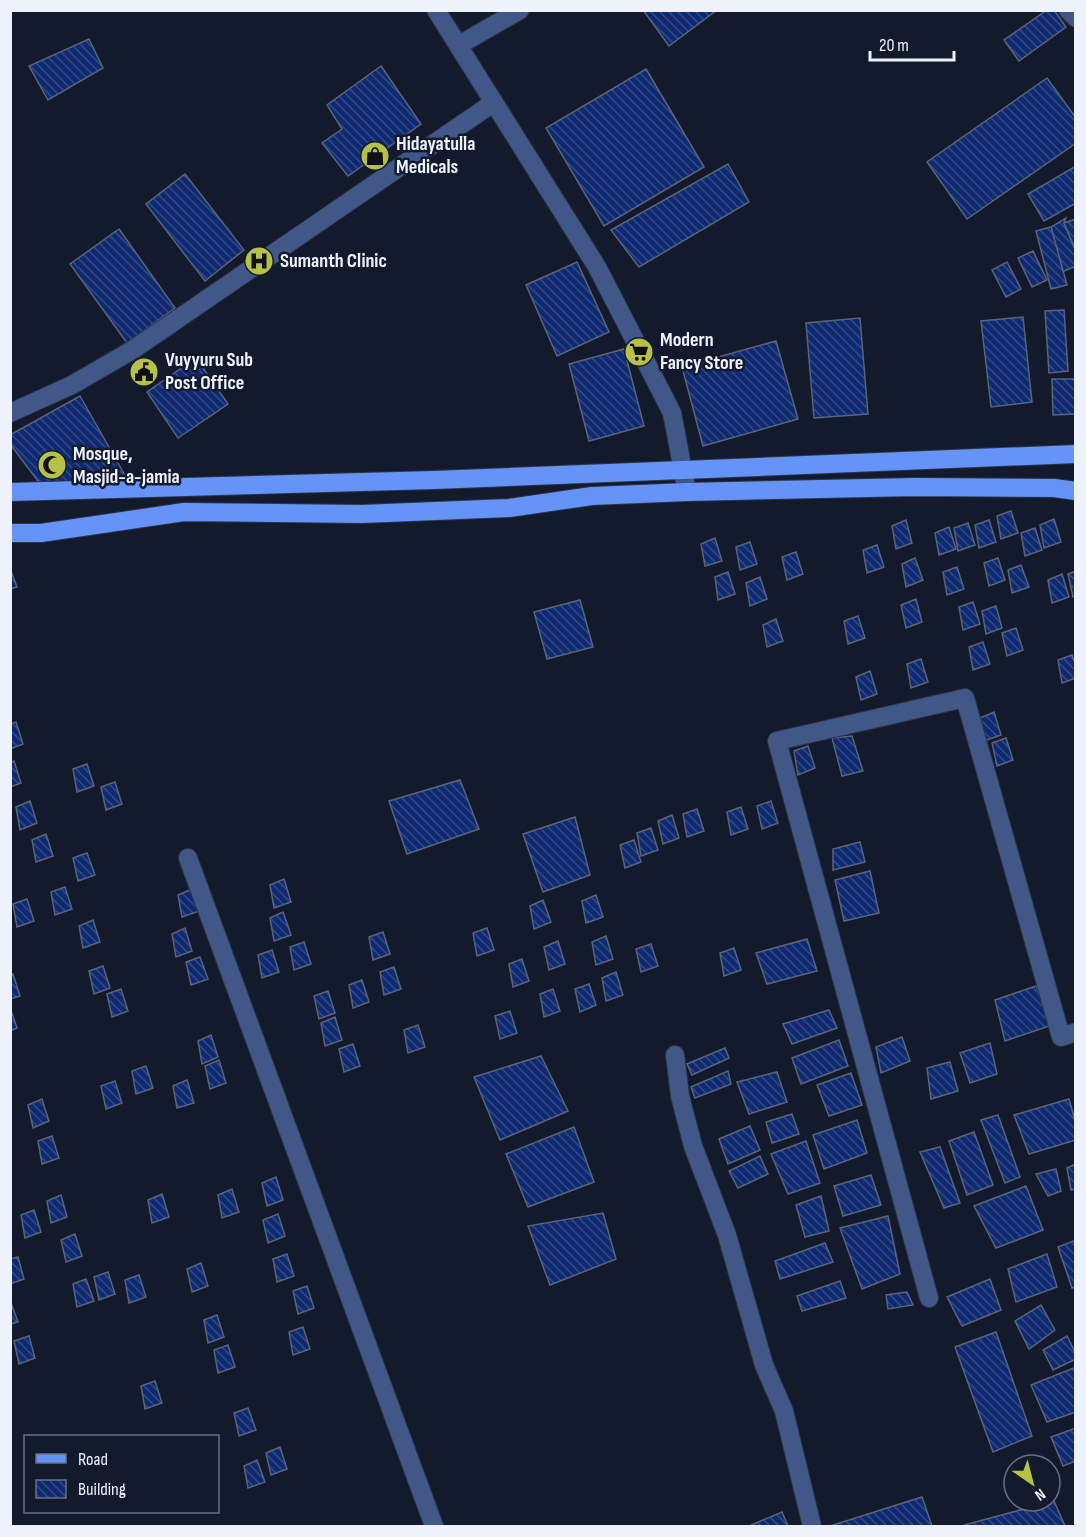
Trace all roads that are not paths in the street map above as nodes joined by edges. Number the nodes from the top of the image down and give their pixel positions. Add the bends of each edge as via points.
1 (436, 10) edge
2 (520, 10) edge
3 (1068, 10) edge
4 (1076, 18) edge
5 (459, 45) junction
6 (493, 103) junction
7 (10, 414) edge
8 (1076, 454) edge
9 (683, 470) junction
10 (1076, 491) edge
11 (10, 492) edge
12 (687, 492) junction
13 (10, 532) edge
14 (188, 858) dead end
15 (1076, 1032) edge
16 (675, 1055) dead end
17 (929, 1298) dead end
18 (434, 1527) edge
19 (812, 1527) edge

1 - 5 street
2 - 5 street
3 - 4 street
5 - 6 street
6 - 7 street via 134,349 72,385
6 - 9 street via 597,267 626,323 672,413
8 - 9 main road
9 - 11 main road
9 - 12 street
10 - 12 main road via 915,488
12 - 13 main road via 592,496 509,508 384,513 184,512 41,533
14 - 18 street
15 - 17 street via 1061,1036 965,698 777,741
16 - 19 street via 680,1096 693,1146 727,1235 764,1365 784,1411

